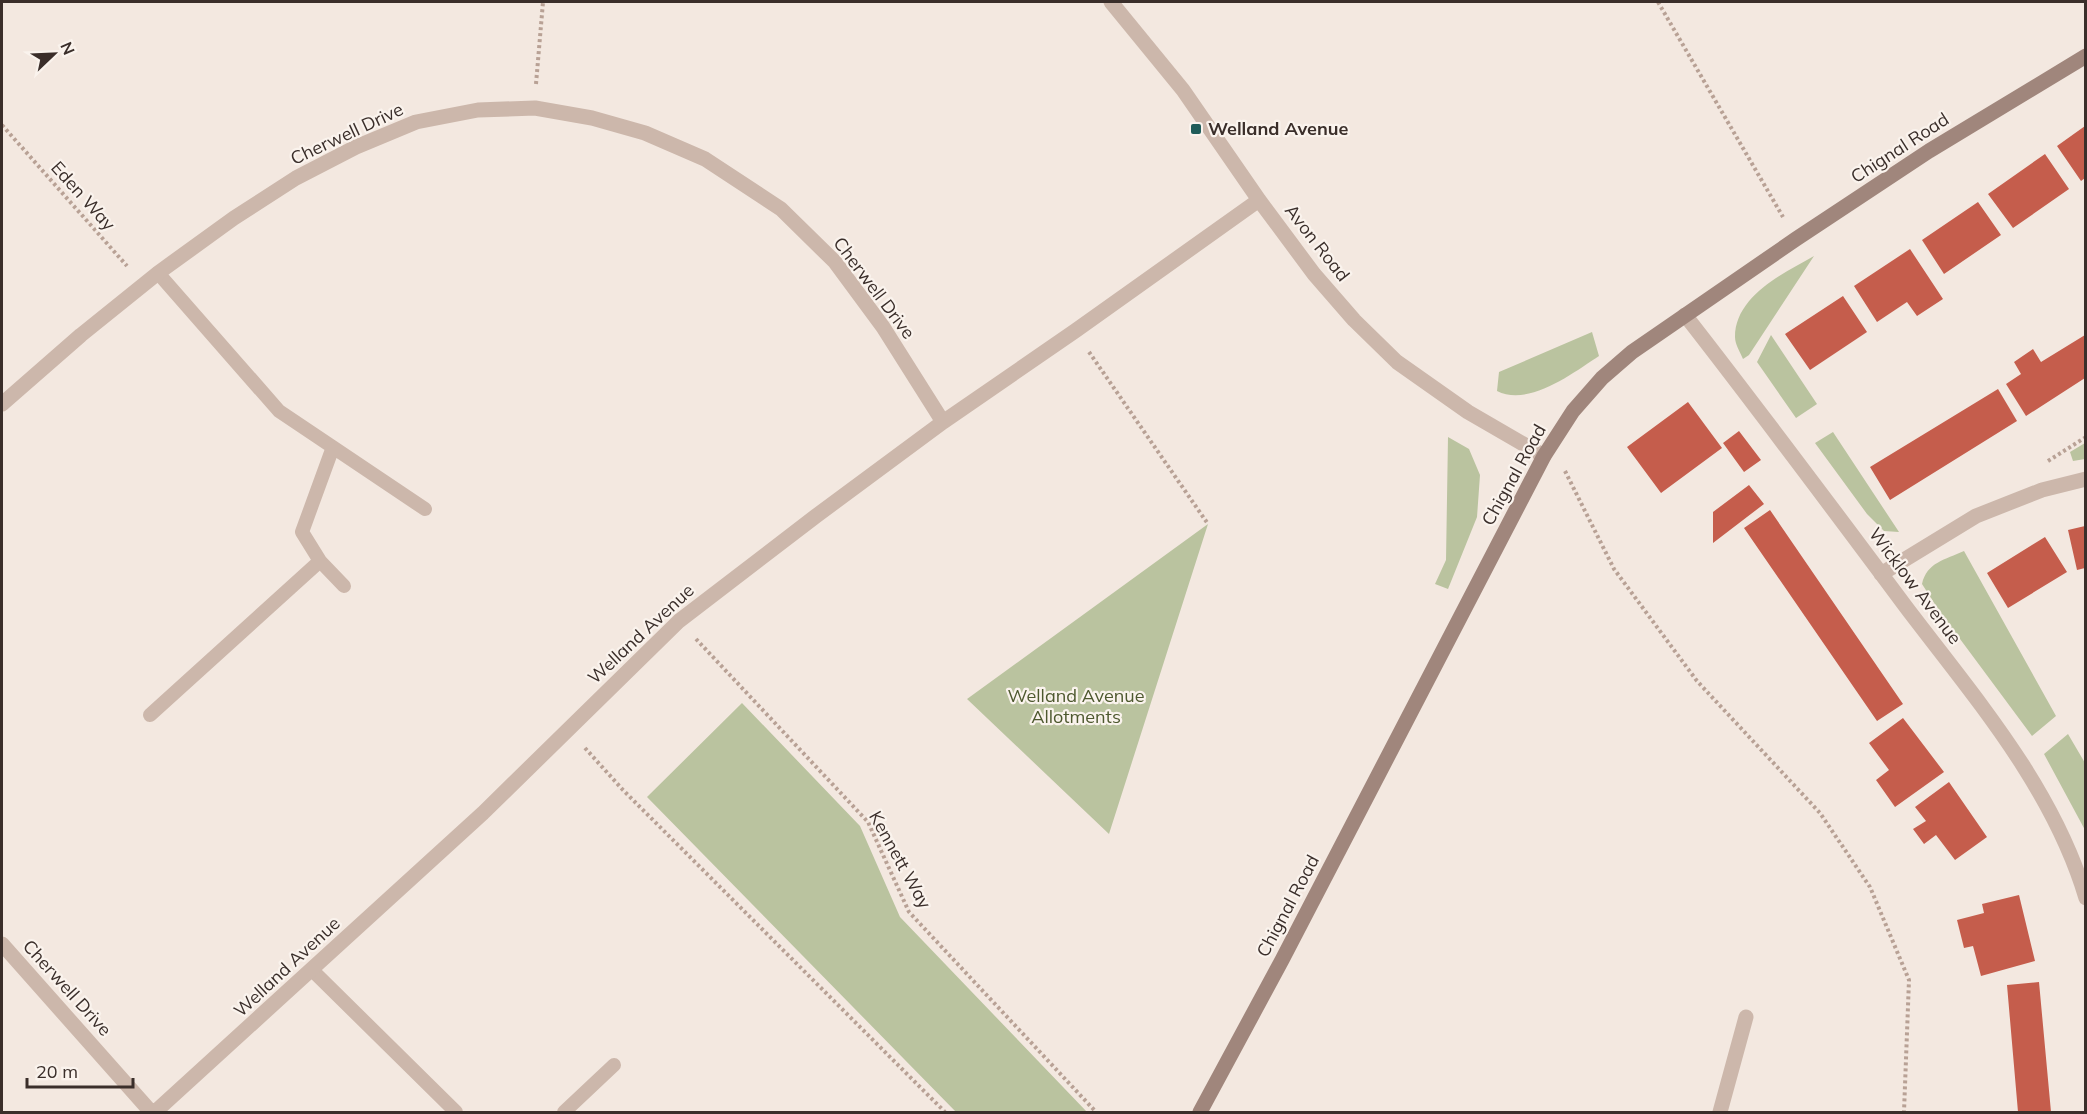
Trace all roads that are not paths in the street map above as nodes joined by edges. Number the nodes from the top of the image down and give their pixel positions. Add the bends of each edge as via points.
1 (1111, 2) edge
2 (2085, 56) edge
3 (1259, 201) junction
4 (158, 273) junction
5 (1685, 315) junction
6 (2, 404) edge
7 (943, 422) junction
8 (333, 447) junction
9 (1544, 456) junction
10 (2085, 479) edge
11 (424, 509) dead end
12 (320, 561) junction
13 (1881, 574) junction
14 (344, 586) dead end
15 (150, 715) dead end
16 (2085, 898) edge
17 (2, 944) edge
18 (312, 970) junction
19 (1746, 1017) dead end
20 (614, 1065) dead end
21 (153, 1113) edge
22 (456, 1113) edge
23 (564, 1113) edge
24 (1200, 1113) edge
25 (1720, 1113) edge

1 - 3 street, Avon Road via 1183,90
2 - 5 street, Chignal Road via 1929,151
3 - 7 street, Welland Avenue
3 - 9 street, Avon Road via 1314,274 1397,362 1468,412
4 - 6 street, Cherwell Drive
4 - 7 street, Cherwell Drive via 296,178 416,122 477,110 535,108 592,118 645,133 705,159 781,209 835,262 883,327
4 - 8 lane via 279,411
5 - 9 street, Chignal Road via 1602,378 1573,411
5 - 13 street, Wicklow Avenue
7 - 18 street, Welland Avenue via 679,621 483,813
8 - 11 lane
8 - 12 lane via 302,532
9 - 24 street, Chignal Road
10 - 13 street via 2042,490 1976,516
12 - 14 lane
12 - 15 lane
13 - 16 street, Wicklow Avenue via 2019,757 2066,841
17 - 21 street, Cherwell Drive
18 - 21 street, Welland Avenue
18 - 22 lane
19 - 25 street
20 - 23 lane

